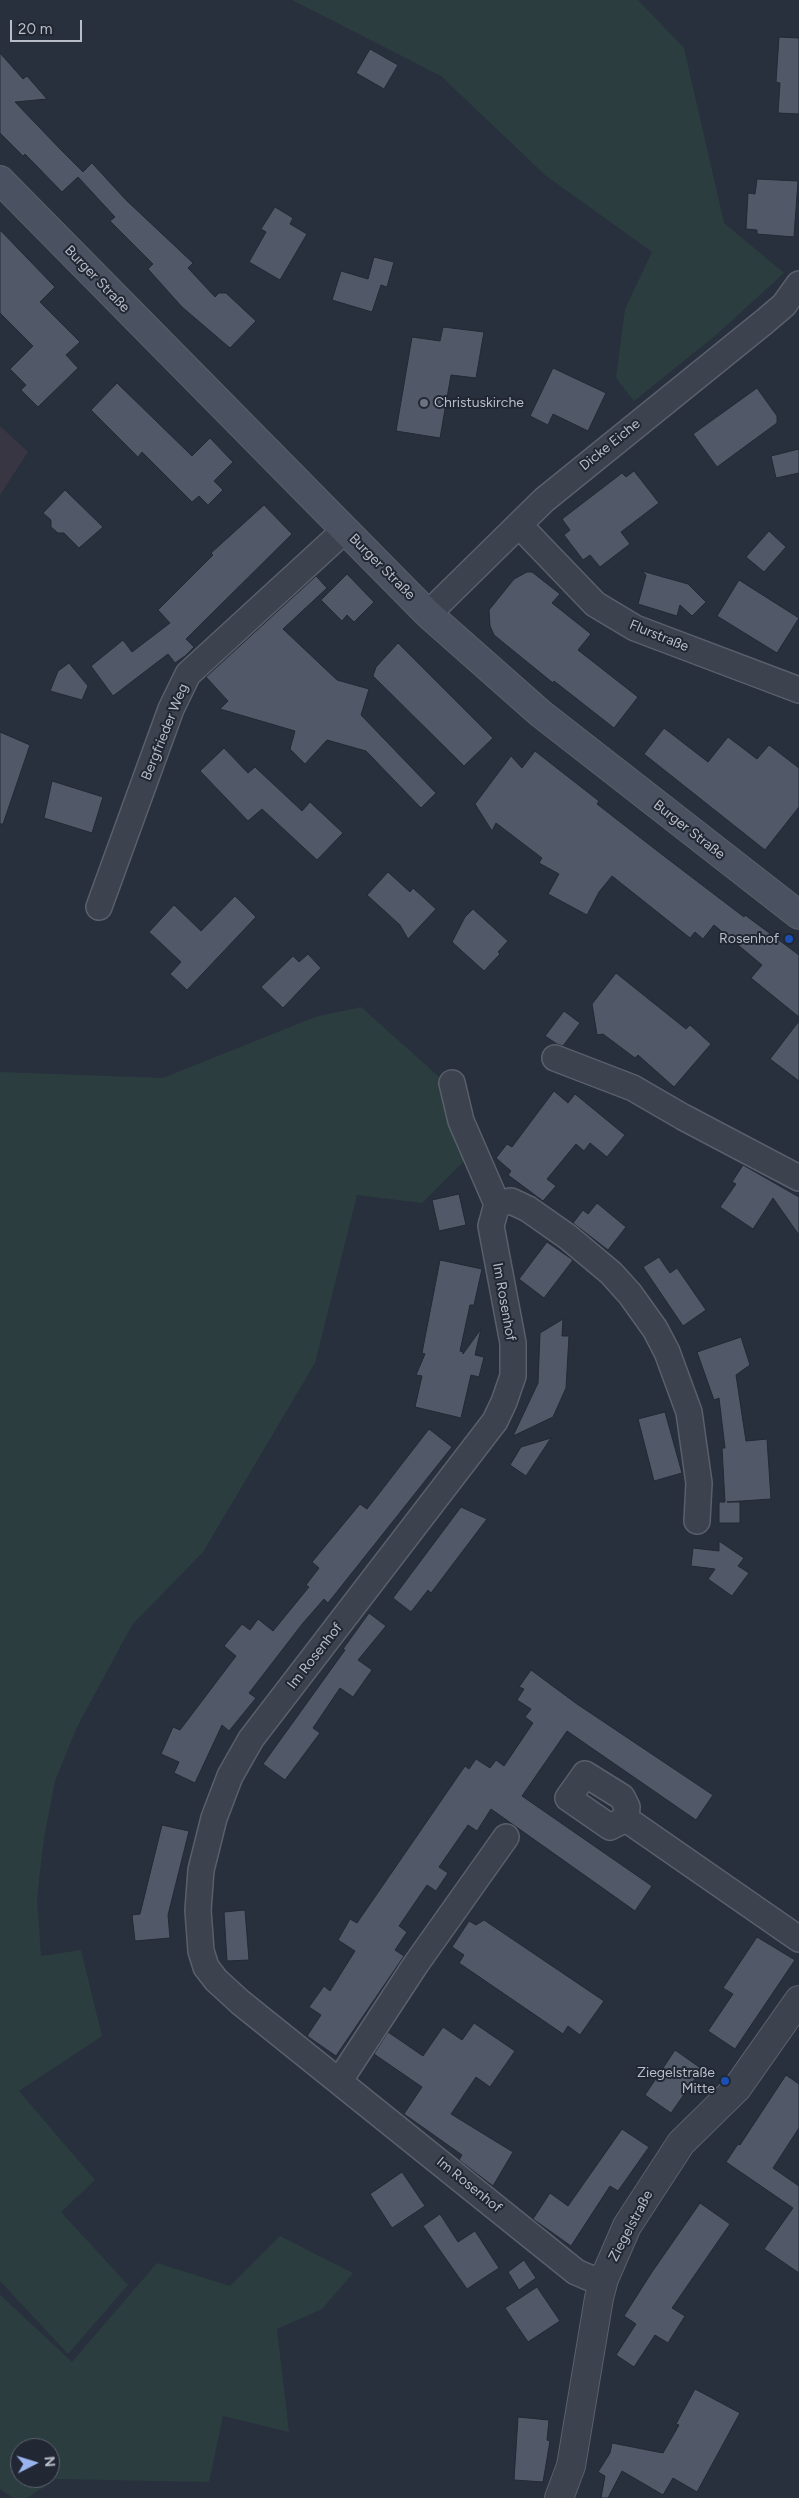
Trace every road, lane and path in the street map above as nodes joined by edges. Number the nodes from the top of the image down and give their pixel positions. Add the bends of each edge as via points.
1 (0, 180) edge
2 (799, 284) edge
3 (520, 526) junction
4 (345, 530) junction
5 (428, 614) junction
6 (799, 690) edge
7 (99, 907) dead end
8 (799, 915) edge
9 (555, 1058) dead end
10 (452, 1083) dead end
11 (799, 1178) edge
12 (497, 1204) junction
13 (697, 1521) dead end
14 (626, 1819) dead end
15 (506, 1837) dead end
16 (799, 1938) edge
17 (799, 2000) edge
18 (340, 2080) junction
19 (604, 2279) junction
20 (560, 2498) edge

1 - 4 main road, Burger Straße
2 - 3 street, Dicke Eiche via 784,304 764,322 600,453 544,500
3 - 5 street, Dicke Eiche
3 - 6 street, Flurstraße via 595,604 635,628
4 - 5 main road, Burger Straße
4 - 7 street, Bergfrieder Weg via 188,674 171,709
5 - 8 main road, Burger Straße via 540,713
9 - 11 street via 633,1088
10 - 12 street via 461,1120
12 - 13 street via 511,1201 528,1208 568,1237 611,1273 655,1329 668,1352 689,1412 698,1483
12 - 18 street, Im Rosenhof via 491,1226 514,1364 504,1402 485,1434 251,1739 230,1776 214,1818 201,1870 198,1910 201,1951 206,1967 240,2002
14 - 16 street
15 - 18 street via 416,1964
17 - 19 street, Ziegelstraße via 737,2088 682,2143 664,2167 627,2226
18 - 19 street, Im Rosenhof via 576,2272
19 - 20 street, Ziegelstraße via 592,2330 571,2466

